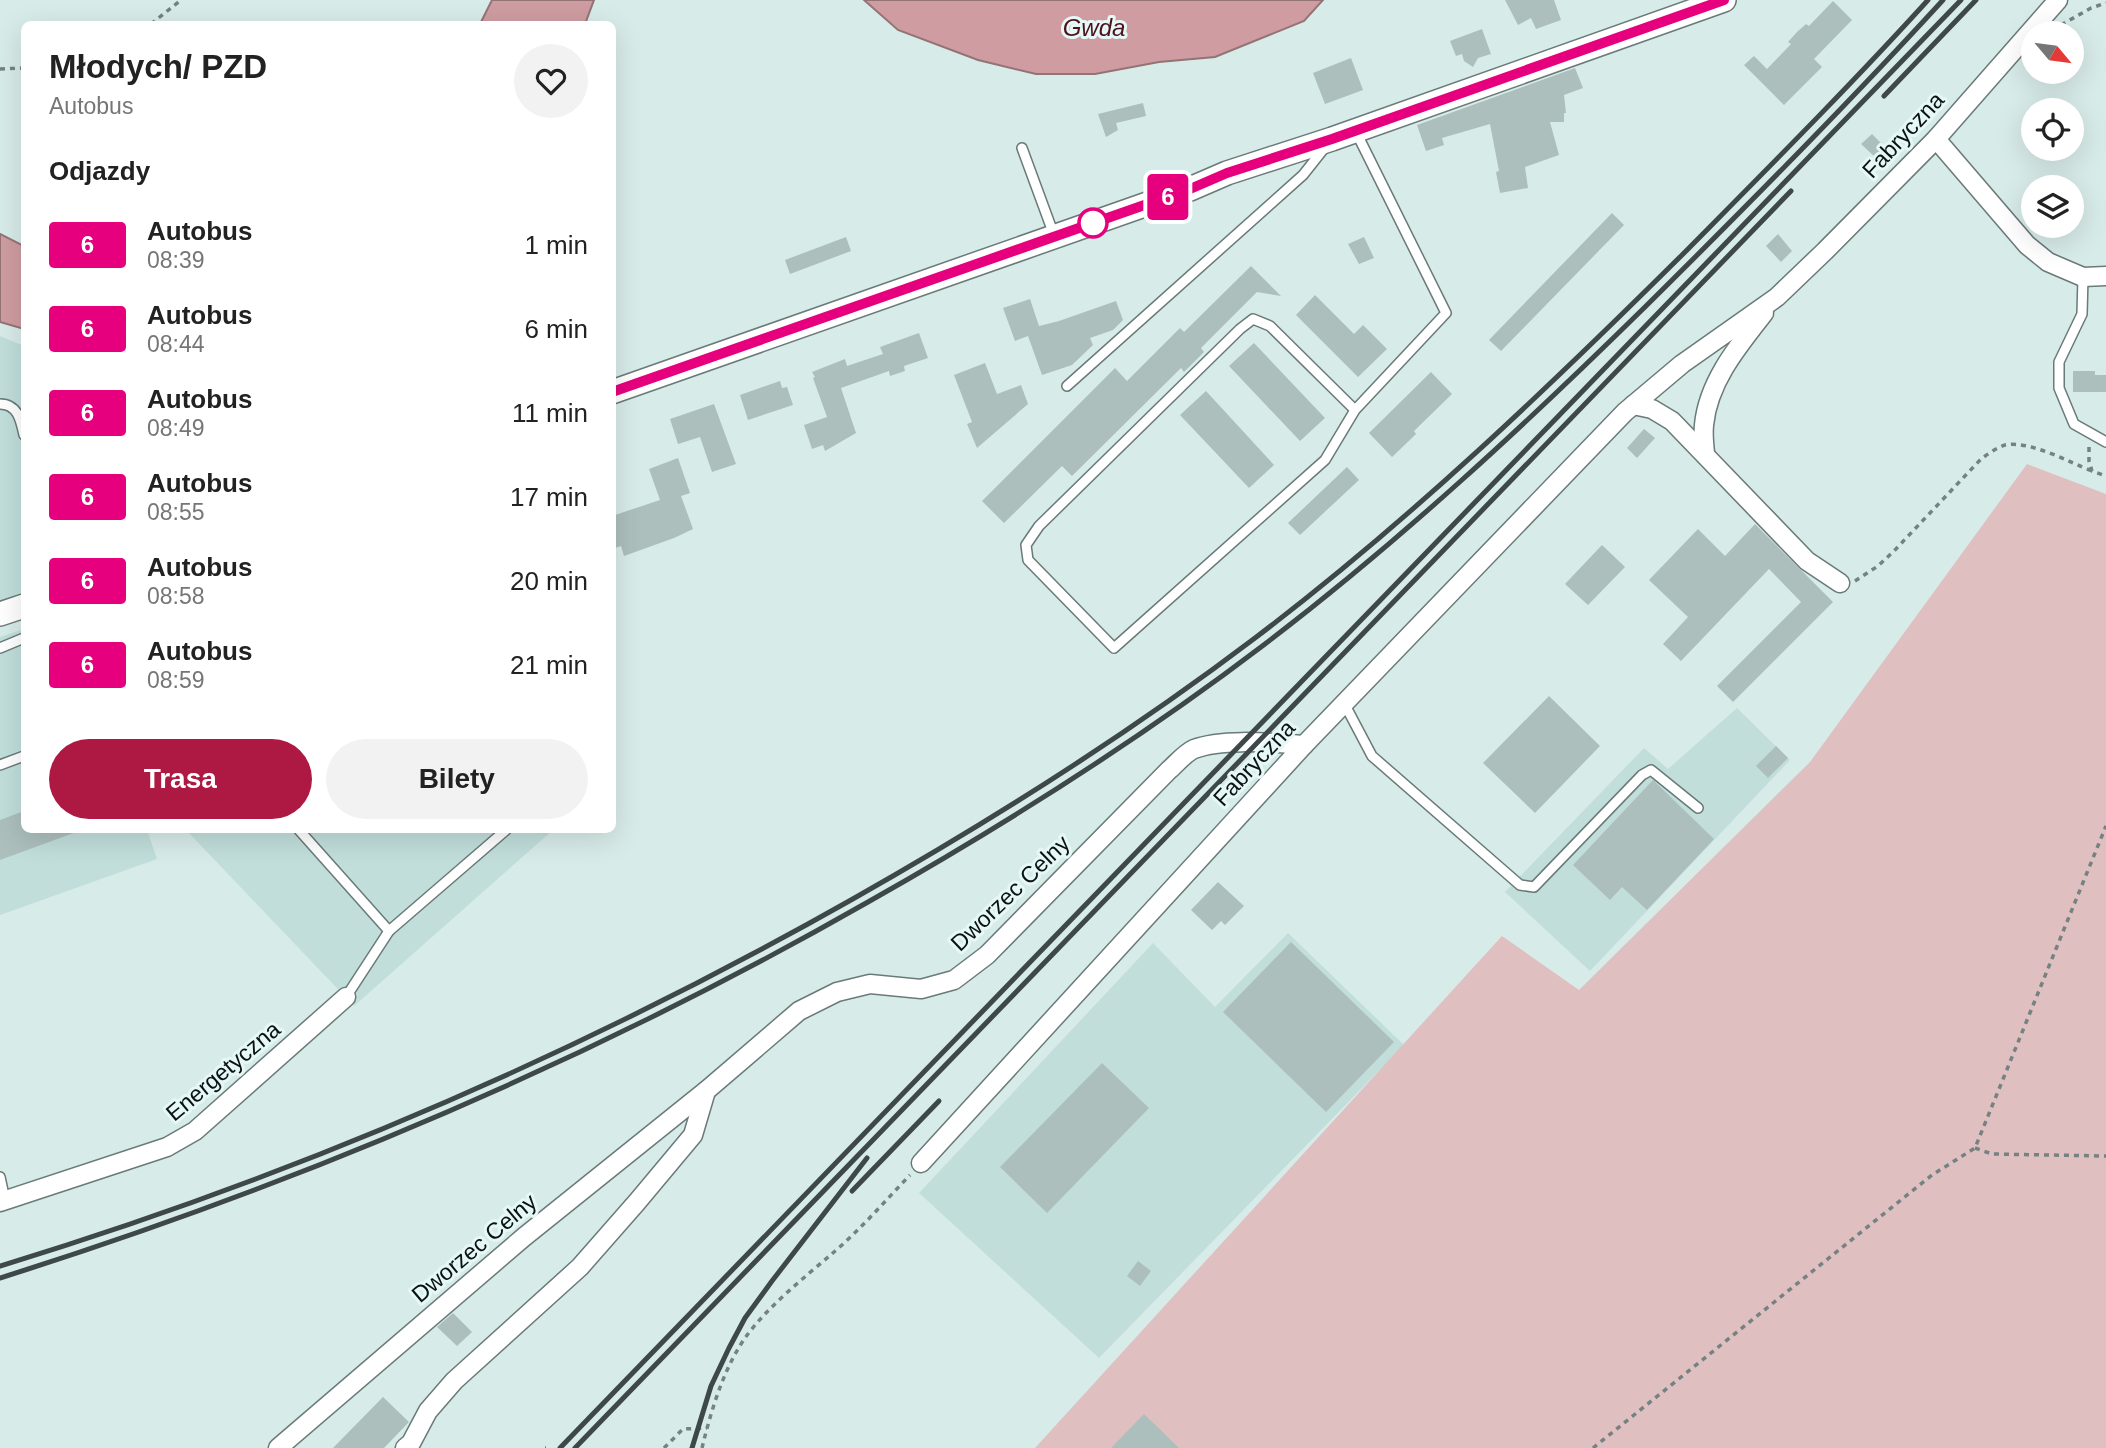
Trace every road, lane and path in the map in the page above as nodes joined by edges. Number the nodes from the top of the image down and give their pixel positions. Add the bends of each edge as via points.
1 (181, 0) edge
2 (1724, 0) edge
3 (2058, 0) edge
4 (2106, 3) edge
5 (155, 21) edge
6 (2067, 21) edge
7 (21, 68) edge
8 (0, 69) edge
9 (1355, 130) junction
10 (1332, 139) junction
11 (1936, 139) junction
12 (1022, 148) dead end
13 (1054, 237) junction
14 (2106, 276) edge
15 (2083, 277) junction
16 (1777, 297) junction
17 (1067, 386) dead end
18 (616, 391) edge
19 (0, 404) edge
20 (1633, 405) junction
21 (1355, 410) junction
22 (21, 422) edge
23 (2090, 434) junction
24 (2106, 442) edge
25 (1705, 453) junction
26 (2092, 471) junction
27 (2106, 476) edge
28 (1840, 583) joint
29 (21, 607) edge
30 (0, 614) edge
31 (21, 639) edge
32 (0, 648) edge
33 (1344, 703) junction
34 (1304, 745) junction
35 (21, 757) edge
36 (0, 765) edge
37 (1698, 808) dead end
38 (2106, 825) edge
39 (302, 833) edge
40 (503, 833) edge
41 (389, 931) junction
42 (346, 998) joint
43 (706, 1090) junction
44 (1975, 1148) junction
45 (2106, 1156) edge
46 (921, 1163) joint
47 (0, 1177) edge
48 (3, 1201) edge
49 (707, 1428) junction
50 (278, 1448) edge
51 (405, 1448) edge
52 (664, 1448) edge
53 (702, 1448) edge
54 (1593, 1448) edge

1 - 5 path
2 - 9 street
3 - 11 street, Fabryczna
4 - 6 path
7 - 8 path
9 - 10 street
9 - 21 lane via 1446,313
10 - 13 street
10 - 17 lane via 1303,175
11 - 15 street via 2027,245 2048,262
11 - 16 street, Fabryczna
12 - 13 lane
13 - 18 street
14 - 15 street
15 - 23 lane via 2082,314 2059,362 2059,387 2074,424
16 - 20 street, Fabryczna
16 - 25 street, Fabryczna via 1715,383 1703,426
19 - 22 lane via 19,414
20 - 25 street via 1662,413
20 - 33 street, Fabryczna
21 - 21 lane via 1270,326 1253,319 1039,526 1026,545 1028,560 1114,648 1325,460
23 - 24 lane
23 - 26 path
25 - 28 street via 1807,561
26 - 27 path
26 - 28 path via 2028,446 1995,450 1980,459 1878,566 1851,583
29 - 30 street
31 - 32 lane
33 - 34 street, Fabryczna
33 - 37 lane via 1372,756 1520,885 1534,887 1651,771
34 - 43 street, Dworzec Celny via 1242,743 1192,750 987,955 954,980 921,989 870,984 836,992 799,1011
34 - 46 street, Fabryczna
35 - 36 lane
38 - 44 path
39 - 41 lane
40 - 41 lane
41 - 42 lane
42 - 48 street, Energetyczna via 195,1131 167,1147
43 - 50 street, Dworzec Celny via 524,1237
43 - 51 street via 693,1135 637,1202 579,1267 454,1381
44 - 45 path via 1992,1154
44 - 54 path via 1932,1175
46 - 49 path via 836,1251 767,1312 745,1339 727,1372
47 - 48 lane
49 - 52 path via 683,1429
49 - 53 path

